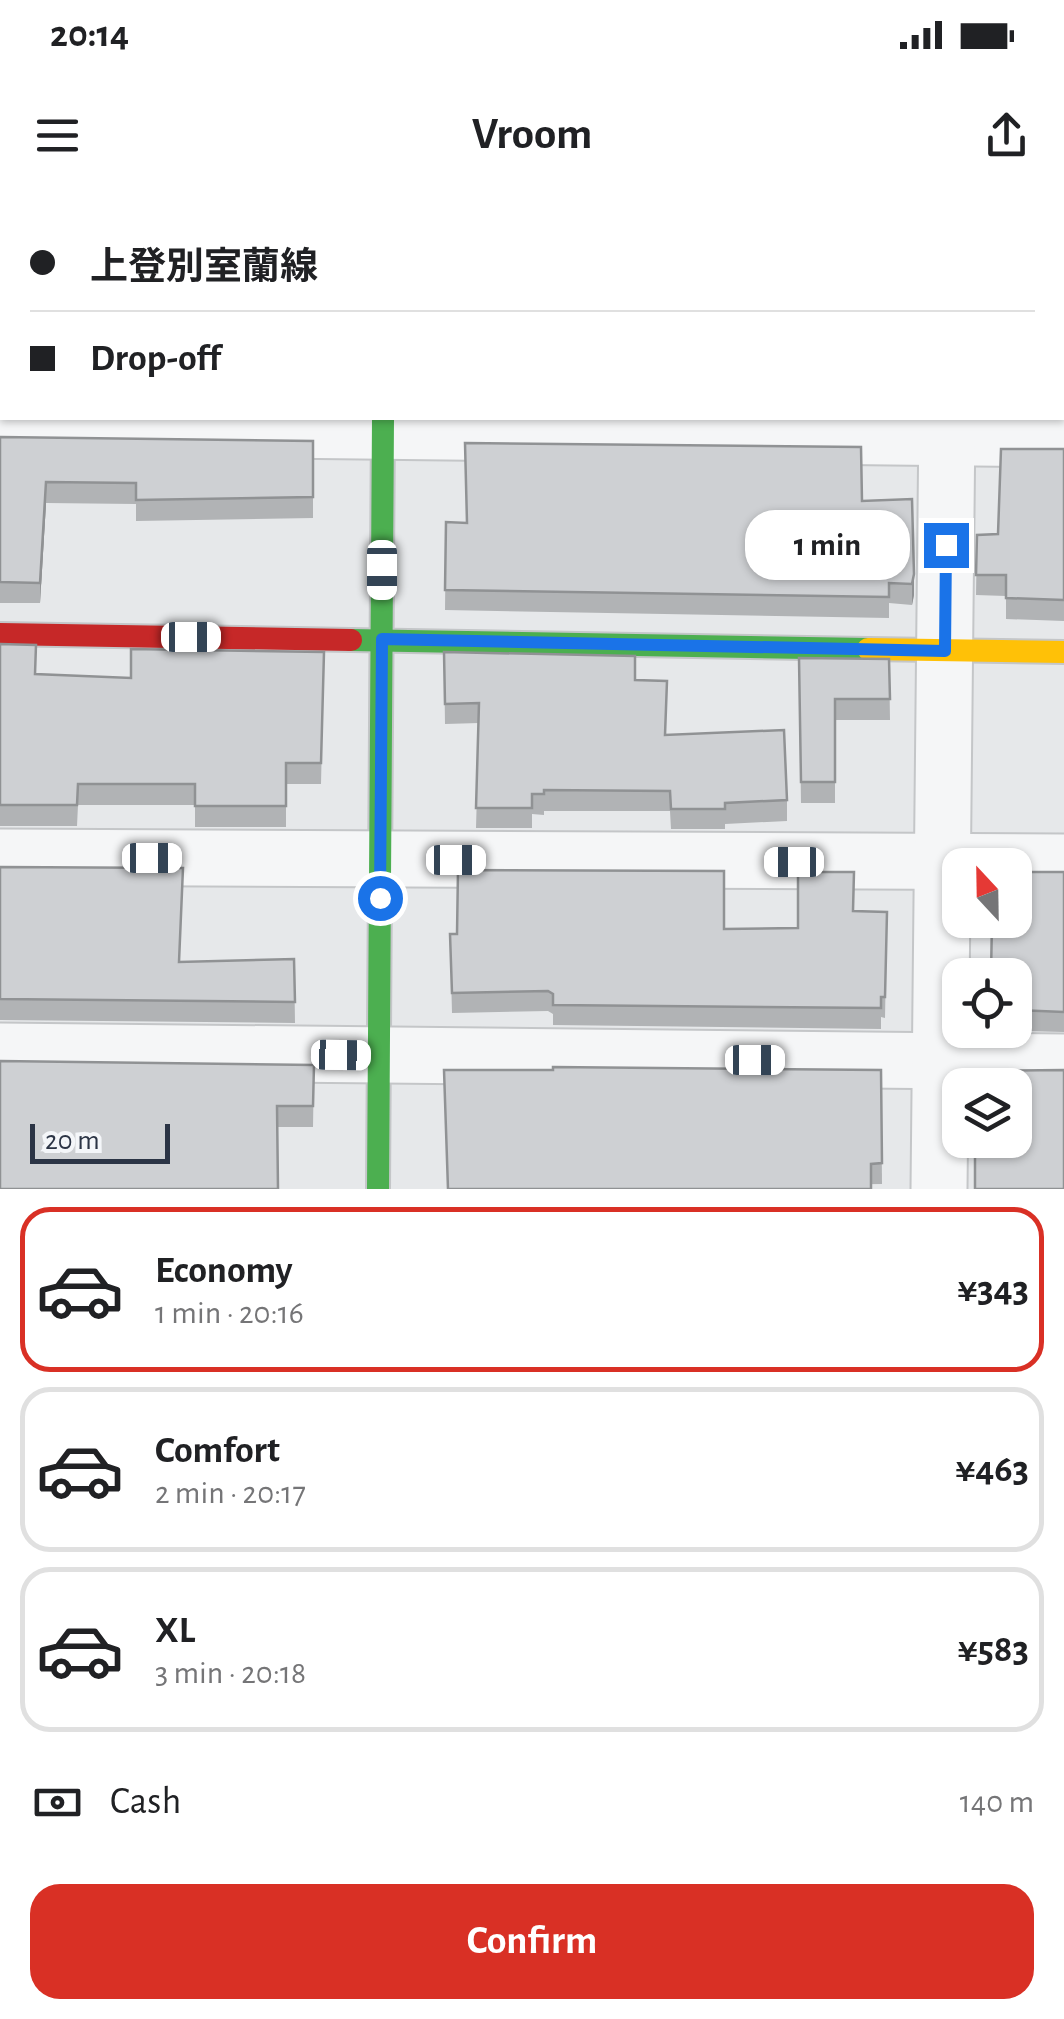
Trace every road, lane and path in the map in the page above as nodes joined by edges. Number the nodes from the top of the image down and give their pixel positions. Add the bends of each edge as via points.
1 (383, 424) edge
2 (0, 428) edge
3 (947, 428) edge
4 (1064, 440) edge
5 (0, 634) edge
6 (382, 639) junction
7 (945, 651) junction
8 (1064, 652) edge
9 (944, 848) edge
10 (0, 857) edge
11 (380, 859) junction
12 (1032, 862) edge
13 (1064, 862) edge
14 (942, 863) edge
15 (943, 938) edge
16 (0, 1051) edge
17 (379, 1056) junction
18 (942, 1061) junction
19 (1064, 1062) edge
20 (378, 1189) edge
21 (939, 1189) edge

1 - 2 street
1 - 3 street
1 - 6 street
3 - 4 street
3 - 7 street
5 - 6 street
6 - 7 street
6 - 11 street
7 - 8 street
7 - 9 street
10 - 11 street
11 - 14 street
11 - 17 street
12 - 13 street
15 - 18 street
16 - 17 street
17 - 18 street
17 - 20 street
18 - 19 street
18 - 21 street

